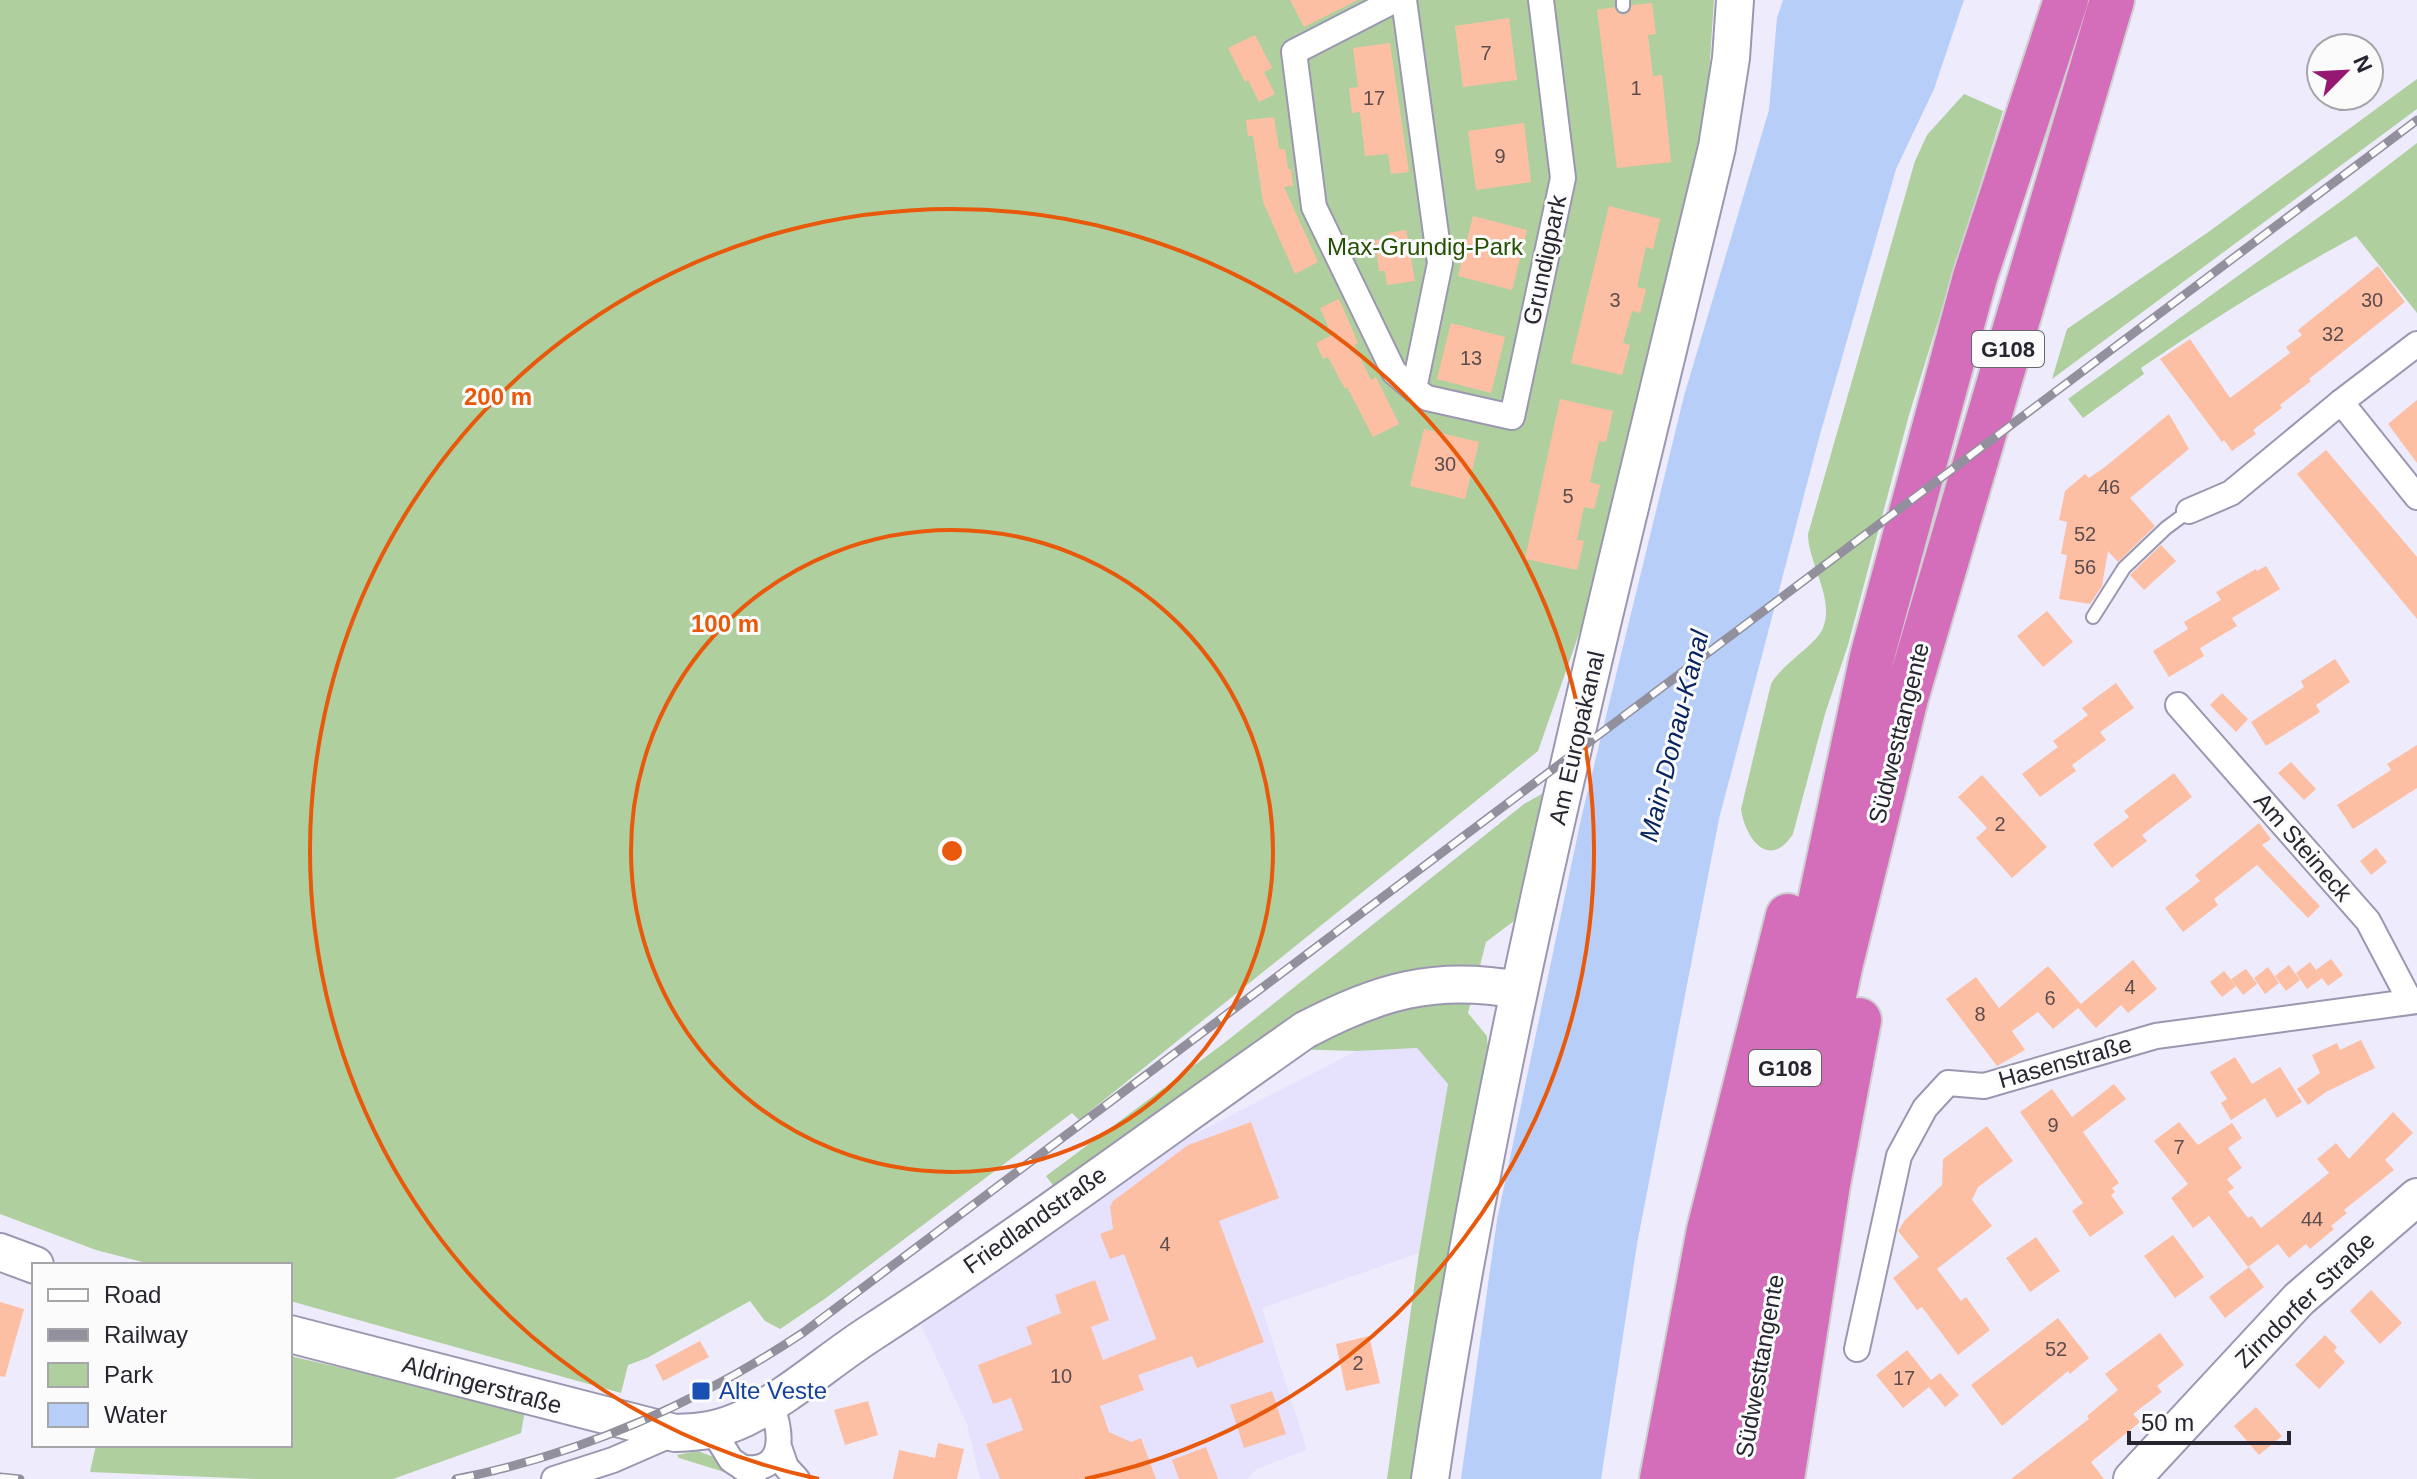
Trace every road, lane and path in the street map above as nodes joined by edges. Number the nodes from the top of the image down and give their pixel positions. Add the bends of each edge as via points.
1 (1395, 0) edge
2 (1404, 0) edge
3 (1541, 0) edge
4 (1735, 0) edge
5 (2066, 0) edge
6 (2112, 0) edge
7 (2417, 344) edge
8 (1414, 389) junction
9 (2341, 402) junction
10 (2417, 497) edge
11 (2189, 511) joint
12 (2093, 617) dead end
13 (1872, 657) junction
14 (1906, 698) junction
15 (2178, 705) dead end
16 (1519, 990) junction
17 (2414, 1001) edge
18 (2417, 1197) edge
19 (0, 1252) edge
20 (32, 1264) edge
21 (292, 1335) edge
22 (1857, 1349) dead end
23 (771, 1404) junction
24 (713, 1431) junction
25 (675, 1433) junction
26 (779, 1447) junction
27 (753, 1474) edge
28 (554, 1479) edge
29 (797, 1479) edge
30 (1430, 1479) edge
31 (1662, 1479) edge
32 (1700, 1479) edge
33 (1740, 1479) edge
34 (1782, 1479) edge
35 (2132, 1479) edge

1 - 8 street, Grundigpark via 1294,52 1314,207 1394,372
2 - 8 street via 1440,263
3 - 8 street, Grundigpark via 1563,178 1512,417 1427,398
4 - 16 main road, Am Europakanal via 1717,147
5 - 13 highway, Südwesttangente / G108 via 1975,277
6 - 14 highway, Südwesttangente / G108
7 - 9 street
9 - 10 street
9 - 11 street via 2231,493
11 - 12 lane via 2124,568
13 - 31 highway via 1842,715 1796,886 1709,1230
13 - 32 highway, Südwesttangente / G108
14 - 33 highway, Südwesttangente / G108 via 1836,983
14 - 34 highway via 1893,838 1828,1184
15 - 17 street, Am Steineck via 2368,921
16 - 23 main road, Friedlandstraße via 1454,983 1393,991 1305,1030
16 - 30 main road, Am Europakanal
17 - 22 street, Hasenstraße via 2156,1036 1984,1086 1948,1083 1925,1108 1899,1156
18 - 35 main road, Zirndorfer Straße via 2299,1299
19 - 20 main road
21 - 25 main road, Aldringerstraße
23 - 24 main road, Friedlandstraße
23 - 26 street
24 - 25 main road, Friedlandstraße
24 - 27 street via 722,1450
25 - 28 street, Friedlandstraße
26 - 27 street
26 - 29 street

